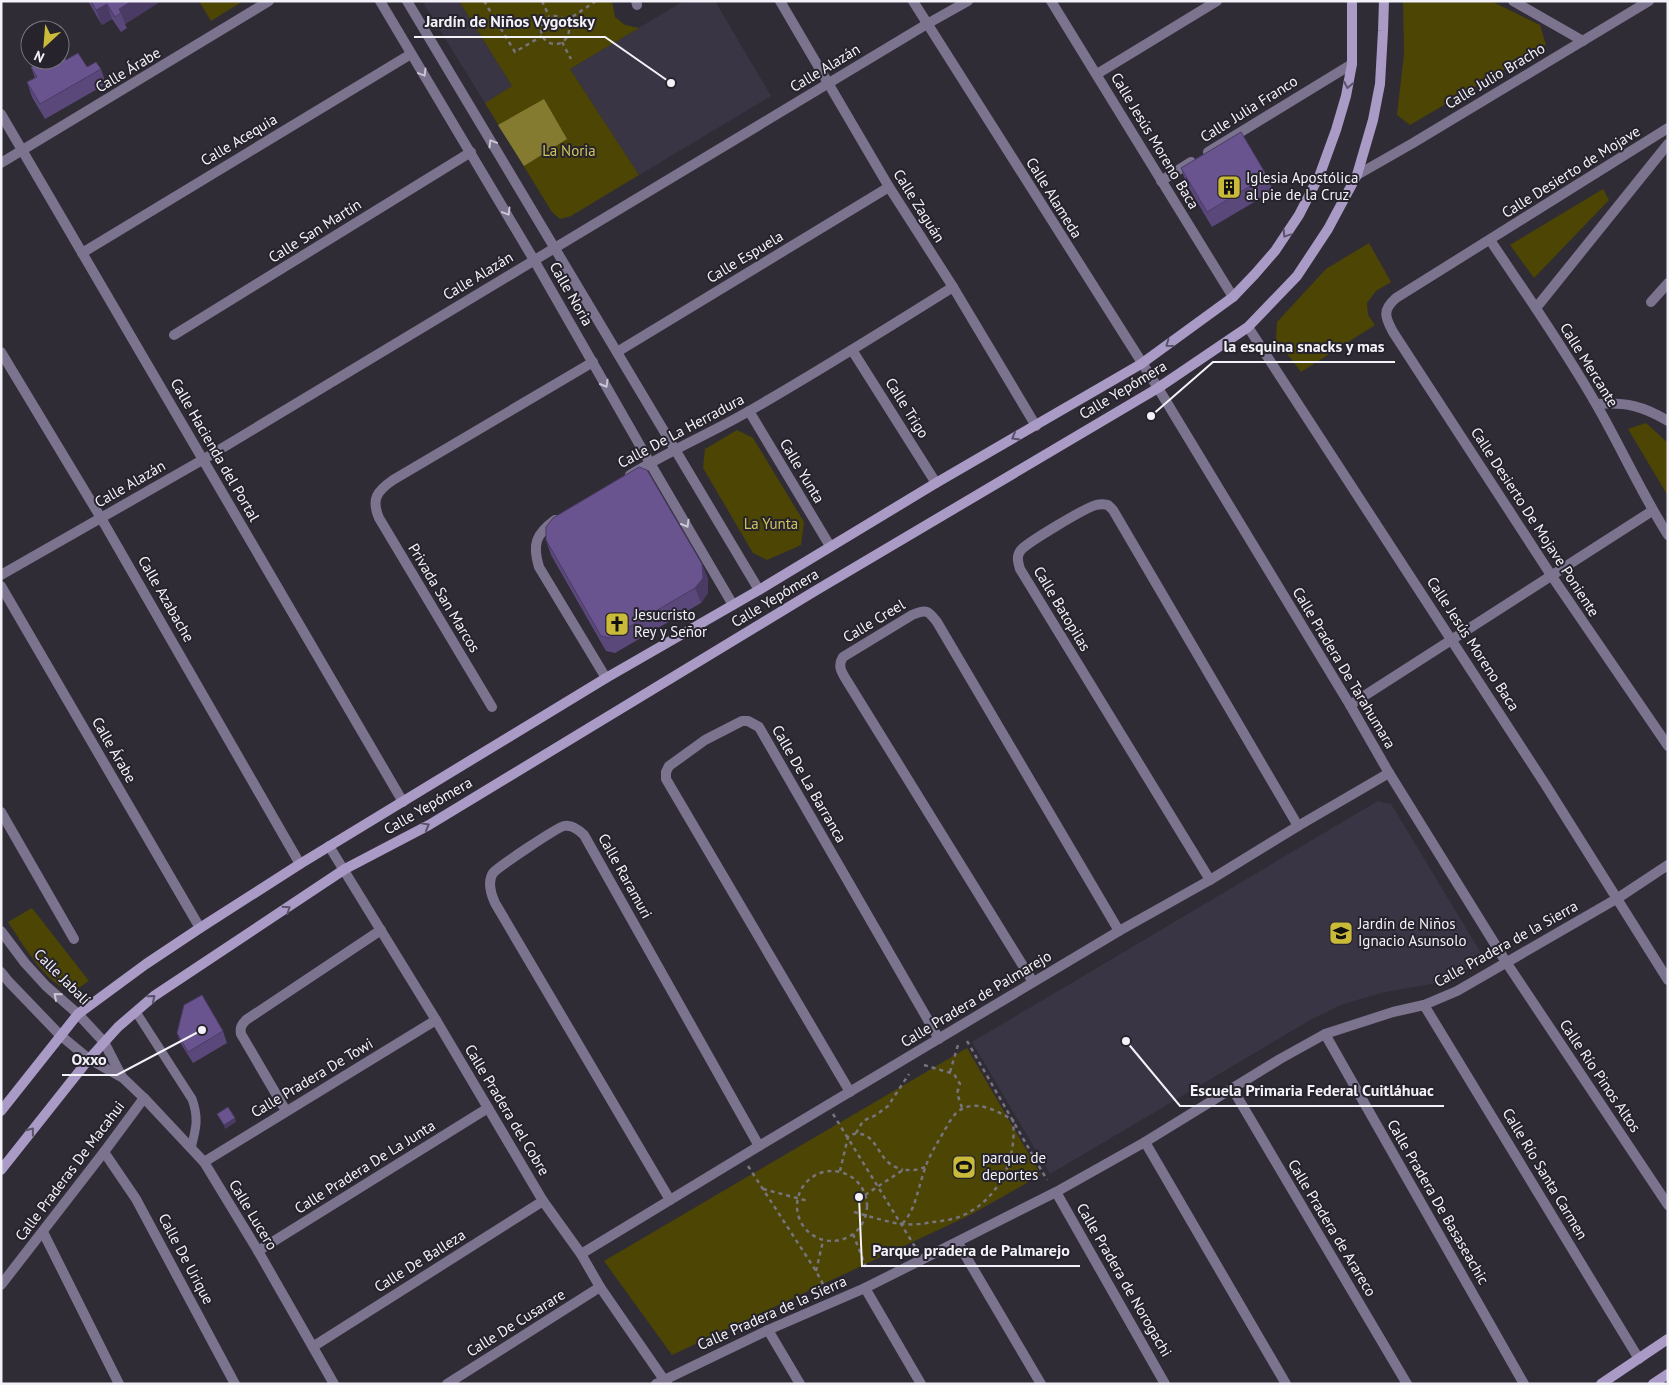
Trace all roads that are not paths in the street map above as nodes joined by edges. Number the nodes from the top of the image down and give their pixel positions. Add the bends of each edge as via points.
1 (269, 1) edge
2 (380, 1) edge
3 (407, 1) edge
4 (780, 1) edge
5 (913, 1) edge
6 (968, 1) edge
7 (1051, 1) edge
8 (1217, 1) edge
9 (1352, 1) edge
10 (1384, 1) edge
11 (1513, 1) edge
12 (1649, 1) edge
13 (926, 24) junction
14 (1583, 40) junction
15 (411, 54) junction
16 (1352, 64) junction
17 (1097, 74) junction
18 (829, 84) junction
19 (1, 114) edge
20 (1668, 128) edge
21 (1668, 144) edge
22 (22, 151) junction
23 (471, 152) junction
24 (1, 163) edge
25 (1357, 175) junction
26 (1162, 181) junction
27 (889, 187) junction
28 (1490, 240) junction
29 (555, 247) junction
30 (82, 253) junction
31 (534, 260) junction
32 (1668, 283) edge
33 (953, 287) junction
34 (1233, 297) junction
35 (1651, 302) dead end
36 (1536, 308) junction
37 (1248, 326) junction
38 (174, 335) dead end
39 (852, 350) junction
40 (1, 352) edge
41 (617, 352) junction
42 (593, 362) junction
43 (1141, 364) junction
44 (1158, 388) junction
45 (1596, 404) junction
46 (749, 411) junction
47 (1668, 421) edge
48 (1036, 426) junction
49 (675, 451) junction
50 (204, 459) junction
51 (650, 463) junction
52 (622, 479) edge
53 (936, 483) junction
54 (1652, 511) junction
55 (561, 516) edge
56 (101, 518) junction
57 (1668, 535) edge
58 (830, 546) junction
59 (1, 575) edge
60 (1551, 576) junction
61 (1, 586) edge
62 (759, 590) junction
63 (733, 605) junction
64 (1453, 640) junction
65 (606, 678) junction
66 (1350, 706) junction
67 (492, 707) dead end
68 (1668, 746) edge
69 (1389, 773) junction
70 (403, 802) junction
71 (1, 812) edge
72 (1298, 826) junction
73 (329, 846) junction
74 (300, 864) junction
75 (1668, 866) edge
76 (345, 870) junction
77 (1210, 880) junction
78 (1618, 898) junction
79 (200, 928) junction
80 (381, 930) junction
81 (1, 931) edge
82 (1119, 931) junction
83 (74, 939) dead end
84 (1506, 962) junction
85 (1, 972) edge
86 (1668, 980) edge
87 (1033, 982) junction
88 (5, 985) edge
89 (1424, 1005) junction
90 (136, 1012) junction
91 (78, 1014) junction
92 (436, 1020) junction
93 (1325, 1034) junction
94 (60, 1035) junction
95 (940, 1039) junction
96 (104, 1042) junction
97 (88, 1058) junction
98 (123, 1078) junction
99 (1232, 1088) junction
100 (850, 1092) junction
101 (144, 1098) junction
102 (488, 1108) junction
103 (1, 1111) edge
104 (286, 1111) junction
105 (1145, 1142) junction
106 (759, 1146) junction
107 (191, 1148) junction
108 (104, 1152) junction
109 (204, 1162) junction
110 (1, 1170) edge
111 (1056, 1192) junction
112 (670, 1200) junction
113 (543, 1201) junction
114 (1668, 1205) edge
115 (43, 1232) junction
116 (958, 1243) junction
117 (258, 1251) junction
118 (581, 1254) junction
119 (1, 1285) edge
120 (600, 1287) junction
121 (864, 1288) junction
122 (768, 1330) junction
123 (1668, 1339) edge
124 (314, 1346) junction
125 (1640, 1359) junction
126 (1668, 1374) edge
127 (662, 1382) edge
128 (119, 1384) edge
129 (235, 1384) edge
130 (334, 1384) edge
131 (446, 1384) edge
132 (800, 1384) edge
133 (921, 1384) edge
134 (1042, 1384) edge
135 (1165, 1384) edge
136 (1286, 1384) edge
137 (1407, 1384) edge
138 (1524, 1384) edge
139 (1601, 1384) edge
140 (1653, 1384) edge

1 - 22 street, Calle Árabe
2 - 15 street, Calle Noria
29 -> 3 street, Calle Noria
4 - 18 street, Calle Zaguán
5 - 13 street, Calle Alameda
6 - 13 street, Calle Alazán
7 - 17 street, Calle Jesús Moreno Baca
8 - 17 street
9 - 16 main road, Calle Yepómera
10 - 25 main road, Calle Yepómera via 1380,84
11 - 14 street
12 - 14 street, Calle Julio Bracho
13 - 18 street, Calle Alazán
13 - 43 street, Calle Alameda
14 - 25 street, Calle Julio Bracho
15 -> 23 street, Calle Noria
15 - 30 street, Calle Acequia
16 - 26 street, Calle Julia Franco
16 -> 34 main road, Calle Yepómera via 1346,96 1320,174 1275,251
17 - 26 street, Calle Jesús Moreno Baca
18 - 27 street, Calle Zaguán
18 - 29 street, Calle Alazán
19 - 22 street, Calle Hacienda del Portal
20 - 28 street, Calle Desierto de Mojave
21 - 36 street
22 - 24 street, Calle Árabe
22 - 30 street, Calle Hacienda del Portal
23 -> 31 street, Calle Noria
23 - 38 street, Calle San Martín
25 - 37 main road, Calle Yepómera via 1328,229 1297,276
26 - 34 street, Calle Jesús Moreno Baca
27 - 33 street, Calle Zaguán
27 - 41 street, Calle Espuela
28 - 36 street, Calle Mercante
28 - 60 street, Calle Desierto De Mojave Poniente via 1396,298 1390,303 1386,315 1392,332
29 - 31 street, Calle Alazán
29 - 41 street, Calle Noria
30 - 50 street, Calle Hacienda del Portal
31 - 42 street, Calle Noria
31 - 50 street, Calle Alazán
32 - 35 street
33 - 39 street, Calle De La Herradura
33 - 48 street, Calle Zaguán
34 -> 43 main road, Calle Yepómera
36 - 45 street, Calle Mercante
37 - 44 main road, Calle Yepómera
37 - 64 street, Calle Jesús Moreno Baca
39 - 46 street, Calle De La Herradura
39 - 53 street, Calle Trigo
40 - 56 street, Calle Azabache
41 - 49 street, Calle Noria
42 -> 51 street, Calle Noria
42 - 67 street, Privada San Marcos via 393,480 381,489 376,501 379,518
43 - 44 street, Calle Alameda
43 - 48 main road, Calle Yepómera
44 - 66 street, Calle Pradera De Tarahumara
76 -> 44 main road, Calle Yepómera via 429,825
45 - 47 street via 1634,405
45 - 54 street, Calle Mercante
46 - 49 street, Calle De La Herradura
46 - 58 street, Calle Yunta
48 -> 53 main road, Calle Yepómera
49 - 51 street, Calle De La Herradura
49 - 62 street, Calle Noria
50 - 56 street, Calle Alazán
50 - 70 street, Calle Hacienda del Portal
51 - 52 street, Calle De La Herradura
51 -> 63 street, Calle Noria
53 - 58 main road, Calle Yepómera
54 - 57 street, Calle Mercante
54 - 60 street
55 - 65 street via 540,534 535,554 542,573
56 - 59 street, Calle Alazán
56 - 74 street, Calle Azabache
58 - 62 main road, Calle Yepómera
60 - 64 street
60 - 68 street, Calle Desierto De Mojave Poniente
61 - 79 street, Calle Árabe
62 - 63 main road, Calle Yepómera
63 - 65 main road, Calle Yepómera
64 - 66 street
64 - 78 street, Calle Jesús Moreno Baca
65 - 70 main road, Calle Yepómera
66 - 69 street, Calle Pradera De Tarahumara
69 - 72 street, Calle Pradera de Palmarejo
69 - 84 street, Calle Pradera De Tarahumara
70 - 73 main road, Calle Yepómera
71 - 83 street
72 - 77 street, Calle Pradera de Palmarejo
72 - 77 street, Calle Batopilas via 1113,510 1108,505 1095,505 1026,545 1018,556 1020,569
73 - 74 main road, Calle Yepómera
73 - 76 street, Calle Pradera del Cobre
74 - 79 main road, Calle Yepómera
75 - 78 street, Calle Pradera de la Sierra
76 - 80 street, Calle Pradera del Cobre
90 -> 76 main road, Calle Yepómera via 188,972
77 - 82 street, Calle Pradera de Palmarejo
78 - 84 street, Calle Pradera de la Sierra
78 - 86 street, Calle Jesús Moreno Baca
79 - 91 main road, Calle Yepómera
80 - 92 street, Calle Pradera del Cobre
80 - 104 street via 242,1024 241,1034
91 -> 81 street, Calle Jabalí via 46,986
82 - 87 street, Calle Pradera de Palmarejo
82 - 87 street, Calle Creel via 937,622 925,611 912,615 844,657 840,667
84 - 89 street, Calle Pradera de la Sierra via 1457,991
84 - 114 street, Calle Río Pinos Altos
85 - 88 street
87 - 95 street, Calle Pradera de Palmarejo
88 - 94 street
89 - 93 street, Calle Pradera de la Sierra
89 - 125 street, Calle Río Santa Carmen
90 - 96 main road, Calle Yepómera
90 - 107 lane via 197,1111
91 - 94 main road, Calle Yepómera
91 - 96 street, Calle Jabalí
92 - 102 street, Calle Pradera del Cobre
92 - 104 street, Calle Pradera De Towi
93 - 99 street, Calle Pradera de la Sierra
93 - 138 street, Calle Pradera De Basaseachic
94 - 97 street
94 - 103 main road, Calle Yepómera
95 - 100 street, Calle Pradera de Palmarejo
95 - 100 street, Calle De La Barranca via 759,728 742,721 705,740 669,766 666,779
96 - 97 main road, Calle Yepómera
96 - 98 street, Calle Lucero
97 - 98 street, Calle Lucero
110 -> 97 main road, Calle Yepómera
98 - 101 street, Calle Lucero
99 - 105 street, Calle Pradera de la Sierra
99 - 137 street, Calle Pradera de Arareco
100 - 106 street, Calle Pradera de Palmarejo
101 - 107 street, Calle Lucero
101 - 108 street, Calle Praderas De Macahui
102 - 113 street, Calle Pradera del Cobre
102 - 117 street, Calle Pradera De La Junta
104 - 109 street, Calle Pradera De Towi
105 - 111 street, Calle Pradera de la Sierra
105 - 136 street
106 - 112 street, Calle Pradera de Palmarejo
106 - 112 street, Calle Raramuri via 584,835 571,826 558,828 492,874 491,894
107 - 109 street, Calle Lucero
108 - 115 street, Calle Praderas De Macahui
108 - 129 street, Calle De Urique via 136,1199
109 - 117 street, Calle Lucero
111 - 116 street, Calle Pradera de la Sierra
111 - 135 street, Calle Pradera de Norogachi
112 - 118 street, Calle Pradera de Palmarejo
113 - 118 street, Calle Pradera del Cobre
113 - 124 street, Calle De Balleza
115 - 119 street, Calle Praderas De Macahui
115 - 128 street
116 - 121 street, Calle Pradera de la Sierra
116 - 134 street
117 - 124 street, Calle Lucero
118 - 120 street, Calle Pradera del Cobre
120 - 127 street, Calle Pradera del Cobre
120 - 131 street, Calle De Cusarare
121 - 122 street, Calle Pradera de la Sierra
121 - 133 street
122 - 127 street, Calle Pradera de la Sierra
122 - 132 street
123 - 125 main road
124 - 130 street, Calle Lucero
125 - 139 main road
126 - 140 main road

